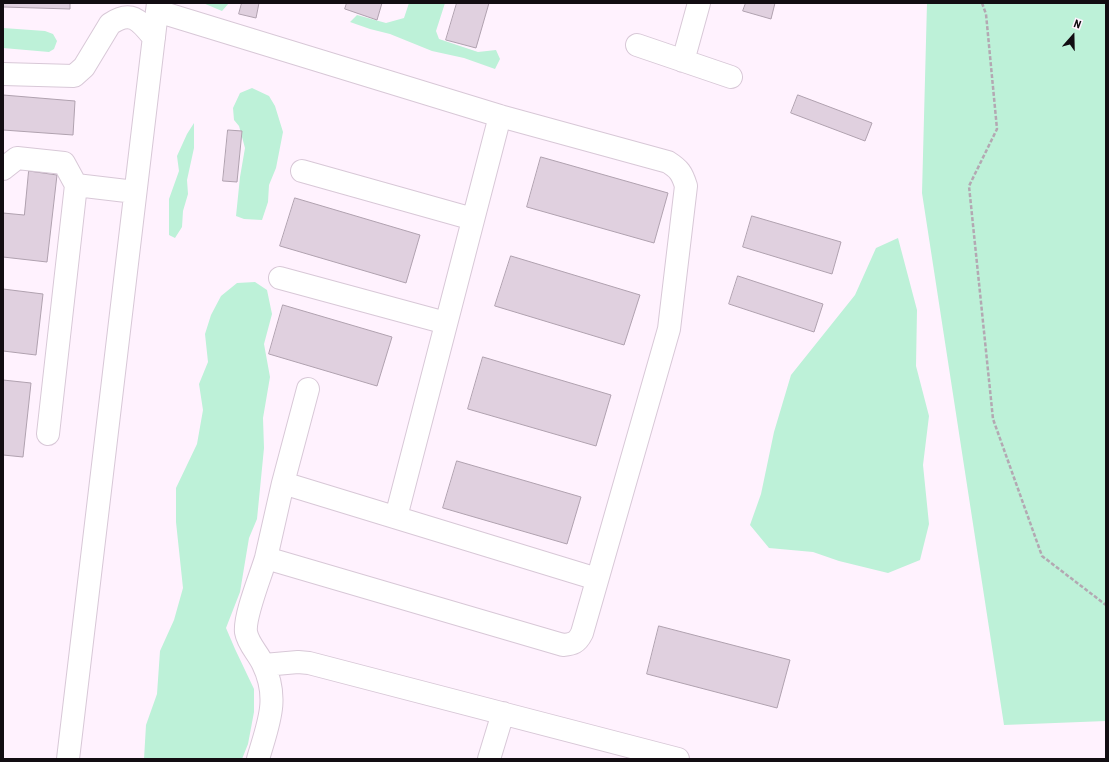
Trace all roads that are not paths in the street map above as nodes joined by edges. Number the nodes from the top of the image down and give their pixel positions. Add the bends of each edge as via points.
1 (699, 3) edge
2 (158, 7) edge
3 (154, 38) junction
4 (636, 45) dead end
5 (683, 61) junction
6 (3, 74) edge
7 (731, 77) dead end
8 (500, 116) junction
9 (3, 169) edge
10 (302, 171) dead end
11 (76, 185) junction
12 (135, 192) junction
13 (473, 219) junction
14 (280, 278) dead end
15 (446, 324) junction
16 (308, 389) dead end
17 (48, 434) dead end
18 (282, 482) junction
19 (396, 517) junction
20 (266, 558) junction
21 (598, 579) junction
22 (264, 665) junction
23 (503, 713) junction
24 (68, 759) edge
25 (258, 759) edge
26 (489, 759) edge
27 (678, 759) edge

1 - 5 street
2 - 3 street
2 - 8 street
3 - 6 street via 140,22 126,17 117,19 110,24 84,67 74,76
3 - 12 street
4 - 5 street
5 - 7 street
8 - 13 street
8 - 21 street via 668,162 677,167 686,186 669,329
9 - 11 street via 17,158 64,163
10 - 13 street
11 - 12 street
11 - 17 street
12 - 24 street
13 - 15 street
14 - 15 street
15 - 19 street
16 - 18 street
18 - 19 street
18 - 20 street
19 - 21 street
20 - 21 street via 563,644 578,641
20 - 22 street via 247,618 246,631 248,640
22 - 23 street via 309,663
22 - 25 street via 272,689 272,704
23 - 26 street
23 - 27 street

